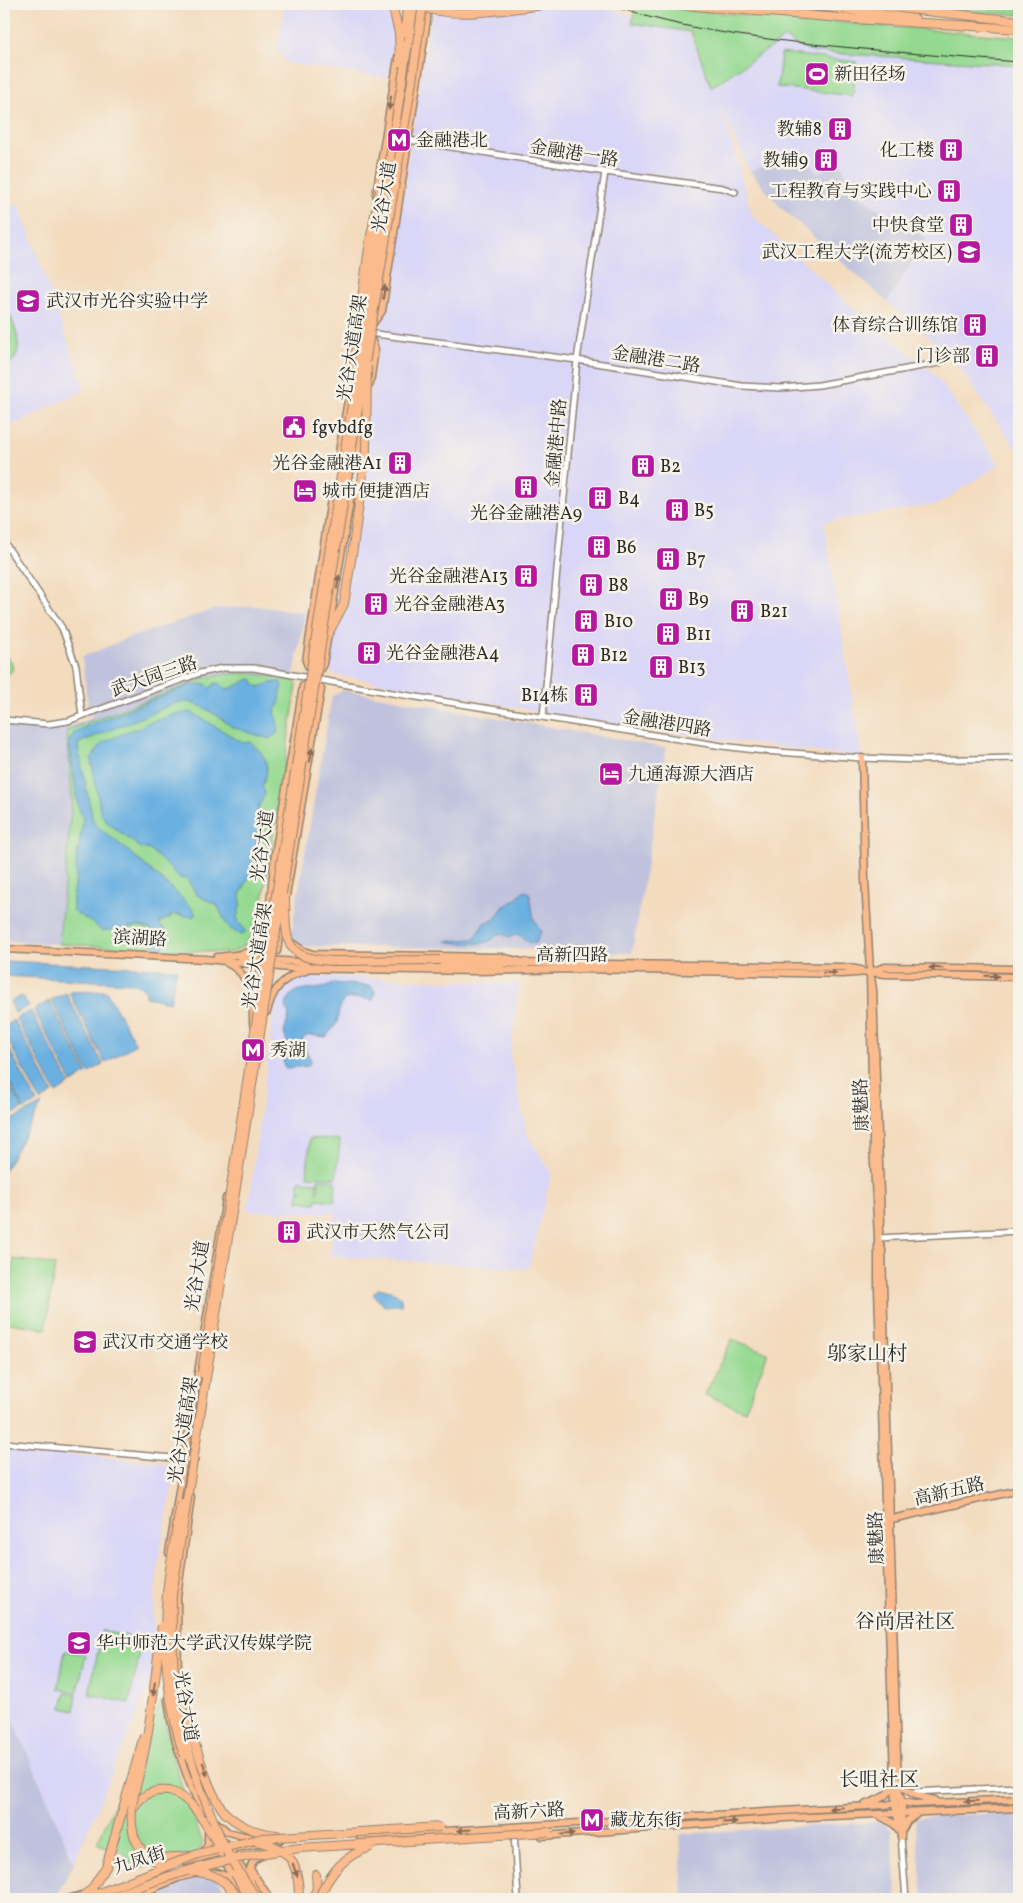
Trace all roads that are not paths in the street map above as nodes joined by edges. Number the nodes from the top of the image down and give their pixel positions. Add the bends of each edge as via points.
1 (392, 4) edge
2 (408, 4) edge
3 (415, 4) edge
4 (423, 4) edge
5 (427, 4) edge
6 (432, 4) edge
7 (542, 4) edge
8 (551, 4) edge
9 (670, 4) edge
10 (803, 4) edge
11 (862, 4) edge
12 (868, 4) edge
13 (1019, 21) edge
14 (975, 26) junction
15 (1019, 28) edge
16 (419, 30) junction
17 (405, 58) junction
18 (401, 82) junction
19 (408, 140) junction
20 (388, 164) junction
21 (605, 172) junction
22 (735, 192) dead end
23 (368, 332) junction
24 (366, 351) junction
25 (577, 360) junction
26 (939, 363) dead end
27 (352, 382) junction
28 (346, 480) junction
29 (4, 542) edge
30 (328, 634) junction
31 (314, 680) junction
32 (82, 716) junction
33 (543, 717) junction
34 (4, 720) edge
35 (862, 758) junction
36 (1019, 758) edge
37 (287, 857) junction
38 (284, 906) junction
39 (267, 932) junction
40 (4, 945) edge
41 (4, 949) edge
42 (216, 958) junction
43 (261, 962) junction
44 (275, 963) junction
45 (526, 963) junction
46 (317, 968) junction
47 (1019, 969) edge
48 (870, 972) junction
49 (1019, 977) edge
50 (267, 1012) junction
51 (253, 1024) junction
52 (1019, 1231) edge
53 (878, 1238) junction
54 (4, 1443) edge
55 (183, 1459) junction
56 (196, 1460) junction
57 (1019, 1490) edge
58 (888, 1520) junction
59 (168, 1589) junction
60 (176, 1691) junction
61 (152, 1712) junction
62 (896, 1778) junction
63 (1019, 1787) edge
64 (910, 1792) junction
65 (1019, 1799) edge
66 (944, 1802) junction
67 (898, 1803) junction
68 (861, 1806) junction
69 (1019, 1808) edge
70 (921, 1812) junction
71 (899, 1814) junction
72 (863, 1815) junction
73 (207, 1822) junction
74 (216, 1822) junction
75 (513, 1826) junction
76 (440, 1827) dead end
77 (548, 1832) dead end
78 (310, 1835) junction
79 (901, 1837) junction
80 (514, 1838) junction
81 (285, 1839) junction
82 (244, 1842) junction
83 (397, 1842) junction
84 (140, 1848) junction
85 (283, 1850) junction
86 (226, 1854) junction
87 (268, 1854) junction
88 (198, 1857) junction
89 (162, 1865) dead end
90 (250, 1868) junction
91 (200, 1872) junction
92 (178, 1874) junction
93 (222, 1874) junction
94 (316, 1875) dead end
95 (247, 1881) junction
96 (68, 1899) edge
97 (78, 1899) edge
98 (84, 1899) edge
99 (108, 1899) edge
100 (128, 1899) edge
101 (238, 1899) edge
102 (248, 1899) edge
103 (257, 1899) edge
104 (262, 1899) edge
105 (270, 1899) edge
106 (299, 1899) edge
107 (312, 1899) edge
108 (318, 1899) edge
109 (518, 1899) edge
110 (906, 1899) edge

1 - 18 highway, bridge via 399,33
2 - 17 highway, bridge
2 -> 23 main road, 光谷大道 via 376,194 376,228 363,309
3 - 8 highway, bridge via 438,11 462,13
3 - 17 highway, 光谷大道高架, bridge
4 - 16 highway, 光谷大道高架, bridge
5 - 19 main road, 光谷大道
6 - 16 highway, bridge
7 - 8 highway, bridge
9 - 14 highway
10 - 14 highway
11 - 12 highway
12 - 13 highway
14 - 15 highway
16 - 24 highway, 光谷大道高架, bridge
17 - 18 highway, 光谷大道高架, bridge
18 - 20 highway, 光谷大道高架, bridge
19 - 21 street, 金融港一路
23 -> 19 main road, 光谷大道 via 382,311
20 - 27 highway, bridge via 370,241
20 - 59 highway, 光谷大道高架, bridge
21 - 22 street, 金融港一路
21 - 25 street, 金融港中路
23 - 25 street, 金融港二路
23 - 27 main road, 光谷大道 via 358,346
23 - 28 main road, 光谷大道 via 375,349 357,461
24 - 30 highway, bridge via 366,451 353,548 344,604
24 - 37 highway, 光谷大道高架, bridge
25 - 26 street, 金融港二路 via 742,386 781,388 820,385
25 - 33 street, 金融港中路
27 - 28 main road, 光谷大道 via 338,457
30 -> 28 main road, 光谷大道 via 351,495
28 - 31 main road, 光谷大道 via 332,492 326,528 306,661
29 - 32 street via 62,628 76,666
30 - 31 main road, 光谷大道 via 323,664
31 - 32 street, 武大园三路 via 254,668 223,668 200,673
31 - 33 street, 金融港四路
38 -> 31 main road, 光谷大道 via 321,689
31 - 39 main road, 光谷大道 via 303,686
32 - 34 street, 武大园三路 via 48,724
33 - 35 street, 金融港四路 via 722,746
35 - 36 street, 金融港四路
35 - 48 main road, 康魅路
37 - 45 highway, bridge via 286,934 301,956 334,961
37 - 60 highway, 光谷大道高架, bridge via 172,1595
38 - 44 main road, 光谷大道
38 - 45 main road, 高新四路 via 286,931 295,946 313,954 502,957
39 - 42 main road via 255,949 244,955
39 - 43 main road, 光谷大道
40 - 42 main road, 滨湖路
41 - 42 main road, 滨湖路
42 - 43 main road, 滨湖路
42 - 51 main road via 233,966 249,984
43 - 44 main road, 滨湖路
43 - 51 main road, 光谷大道
44 - 45 main road, 高新四路 via 482,966
44 - 46 main road, 高新四路
44 - 50 main road, 光谷大道
45 - 48 main road, 高新四路 via 844,966
46 -> 48 main road, 高新四路
46 - 50 main road via 281,981 270,999
47 -> 48 main road, 高新四路 via 885,967
48 -> 49 main road, 高新四路
48 - 53 main road, 康魅路 via 881,1222
50 - 56 main road, 光谷大道
51 - 55 main road, 光谷大道
52 - 53 street
53 - 58 main road, 康魅路
54 - 55 street
55 - 56 street
55 - 73 main road, 光谷大道 via 163,1597 165,1678 170,1723 177,1748
56 - 74 main road, 光谷大道 via 177,1597 178,1677 187,1740
57 - 58 main road, 高新五路
58 - 62 main road, 康魅路
59 -> 61 highway, bridge
59 - 86 highway, 光谷大道高架, bridge via 168,1676 174,1724 196,1791
60 -> 78 highway, bridge via 213,1794 225,1813 234,1822 254,1831
60 - 95 highway, 光谷大道高架, bridge via 191,1765 228,1853
61 - 84 highway, bridge via 132,1813 133,1832
61 - 97 highway, bridge via 106,1867 91,1890
62 - 64 main road
62 - 67 main road, 康魅路
62 - 68 main road via 888,1793
63 - 64 street
64 - 66 main road
65 -> 66 main road, 高新六路
66 - 67 main road, 高新六路
67 - 68 main road, 高新六路
67 - 71 main road, 康魅路
68 -> 75 main road, 高新六路
69 - 70 main road, 高新六路
70 - 71 main road, 高新六路
70 - 79 main road via 907,1821
71 - 72 main road, 高新六路
71 - 79 main road, 康魅路
72 - 79 main road via 888,1819 898,1828
80 -> 72 main road, 高新六路
73 - 86 main road, 光谷大道
73 - 88 main road via 206,1852
74 - 81 main road via 228,1832 251,1838
74 - 86 main road, 光谷大道
75 - 80 street
75 -> 81 main road, 高新六路
76 - 78 highway, bridge
77 - 83 highway, bridge
78 - 82 highway, bridge
79 - 110 street, 康魅路
80 - 87 main road, 高新六路
80 - 109 street
81 - 86 main road, 高新六路
82 - 85 highway, bridge via 257,1841
82 - 88 highway, bridge
83 - 85 highway, bridge
83 - 108 highway, bridge via 364,1849 347,1857 331,1874
84 - 86 highway, bridge via 129,1826 130,1814 145,1795 162,1790 188,1801
84 - 88 highway, bridge via 162,1858
84 - 89 highway, bridge
85 - 92 highway, bridge
85 -> 106 highway, bridge via 297,1870
86 - 87 main road, 高新六路
86 - 88 main road, 九凤街
86 - 91 main road, 九凤街
86 - 95 main road, 光谷大道
86 - 102 highway, 光谷大道高架, bridge
87 - 90 main road via 256,1858
88 - 96 main road, 九凤街 via 158,1867
88 - 98 highway, bridge
90 - 95 main road
90 - 105 main road
91 - 93 main road
91 - 100 main road, 九凤街
92 - 99 highway, bridge
92 - 101 highway, bridge via 200,1872 215,1876 223,1880
93 - 101 main road
93 - 102 main road via 233,1880
94 - 107 highway via 317,1889
95 - 103 highway, 光谷大道高架, bridge
95 - 104 highway, bridge

